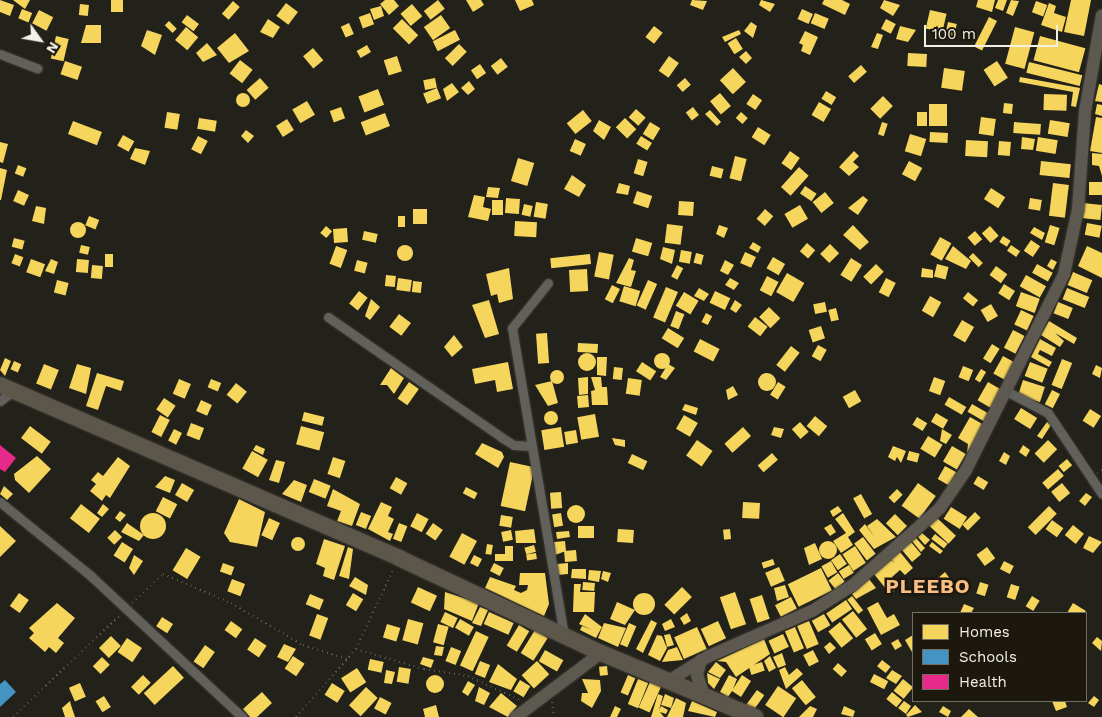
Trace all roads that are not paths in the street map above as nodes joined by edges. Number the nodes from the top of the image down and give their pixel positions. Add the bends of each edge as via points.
1 (1102, 15) edge
2 (0, 54) edge
3 (37, 68) dead end
4 (548, 283) dead end
5 (328, 317) dead end
6 (1006, 391) junction
7 (4, 393) edge
8 (530, 446) junction
9 (1102, 494) edge
10 (0, 502) edge
11 (564, 634) junction
12 (601, 653) junction
13 (701, 660) junction
14 (670, 680) junction
15 (704, 695) junction
16 (242, 717) edge
17 (516, 717) edge
18 (755, 717) edge

1 - 6 street via 1085,111 1078,209 1064,274
2 - 3 street
4 - 8 street via 512,328
5 - 8 street via 501,437 514,445
6 - 9 street via 1048,413
6 - 13 street via 980,447 953,491 898,546 853,585 812,611
7 - 11 highway via 399,558
8 - 11 street
10 - 16 street via 91,576
11 - 12 highway
12 - 14 highway
12 - 17 street
13 - 14 street
13 - 15 street via 696,675
14 - 15 highway
15 - 18 highway

